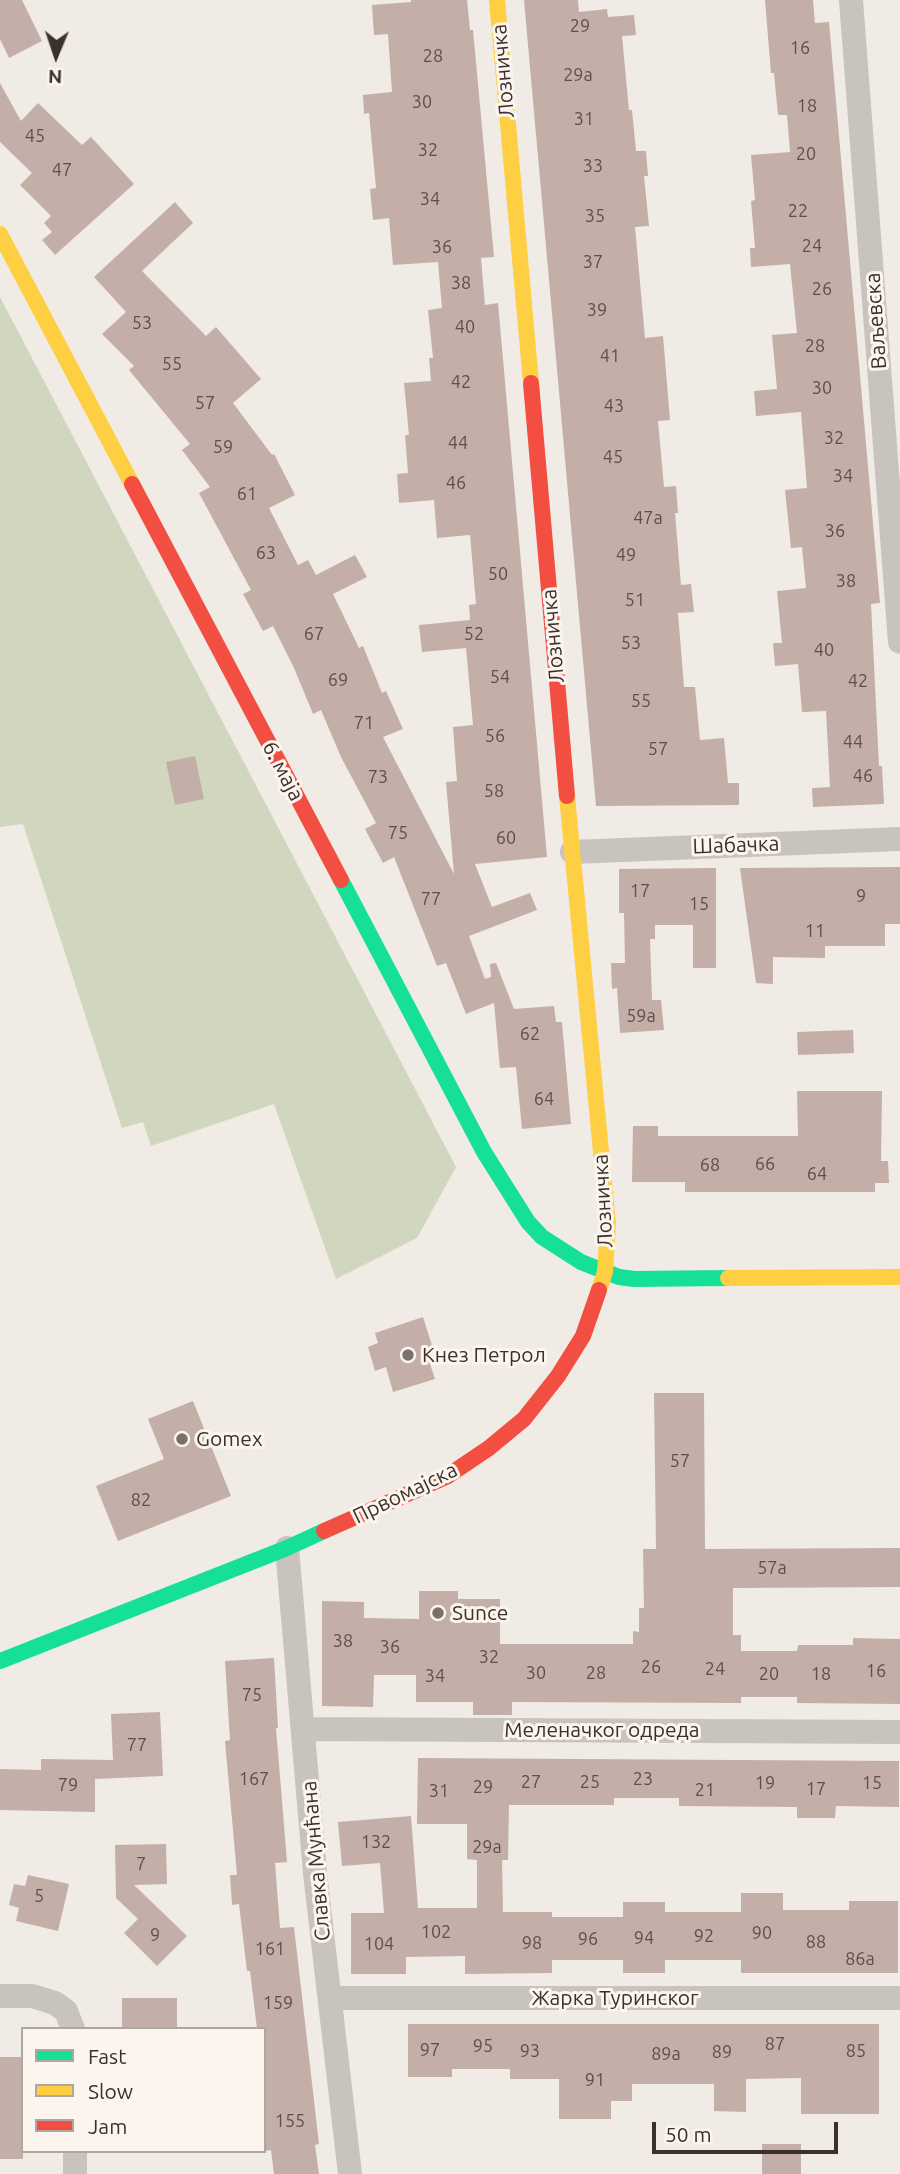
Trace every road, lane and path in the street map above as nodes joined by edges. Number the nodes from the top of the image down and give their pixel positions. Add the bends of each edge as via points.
1 (497, 0) edge
2 (851, 0) edge
3 (0, 234) edge
4 (900, 642) edge
5 (900, 839) edge
6 (572, 852) junction
7 (605, 1272) junction
8 (900, 1277) edge
9 (286, 1548) junction
10 (0, 1661) edge
11 (304, 1729) junction
12 (900, 1732) edge
13 (0, 1996) edge
14 (330, 1998) junction
15 (900, 1998) edge
16 (72, 2027) edge
17 (75, 2153) edge
18 (75, 2174) edge
19 (350, 2174) edge

1 - 6 street, Лозничка
2 - 4 street, Ваљевска
3 - 7 street, 6. маја via 484,1152 528,1223 542,1237
5 - 6 street, Шабачка
6 - 7 street, Лозничка via 608,1225
7 - 8 street via 634,1279
7 - 9 street, Првомајска via 583,1336 524,1419 446,1477
9 - 10 street, Првомајска
9 - 11 street, Славка Мунћана
11 - 12 street, Меленачког одреда
11 - 14 street, Славка Мунћана
13 - 16 street via 32,1996 55,2003 66,2011
14 - 15 street, Жарка Туринског
14 - 19 street, Славка Мунћана
17 - 18 street

